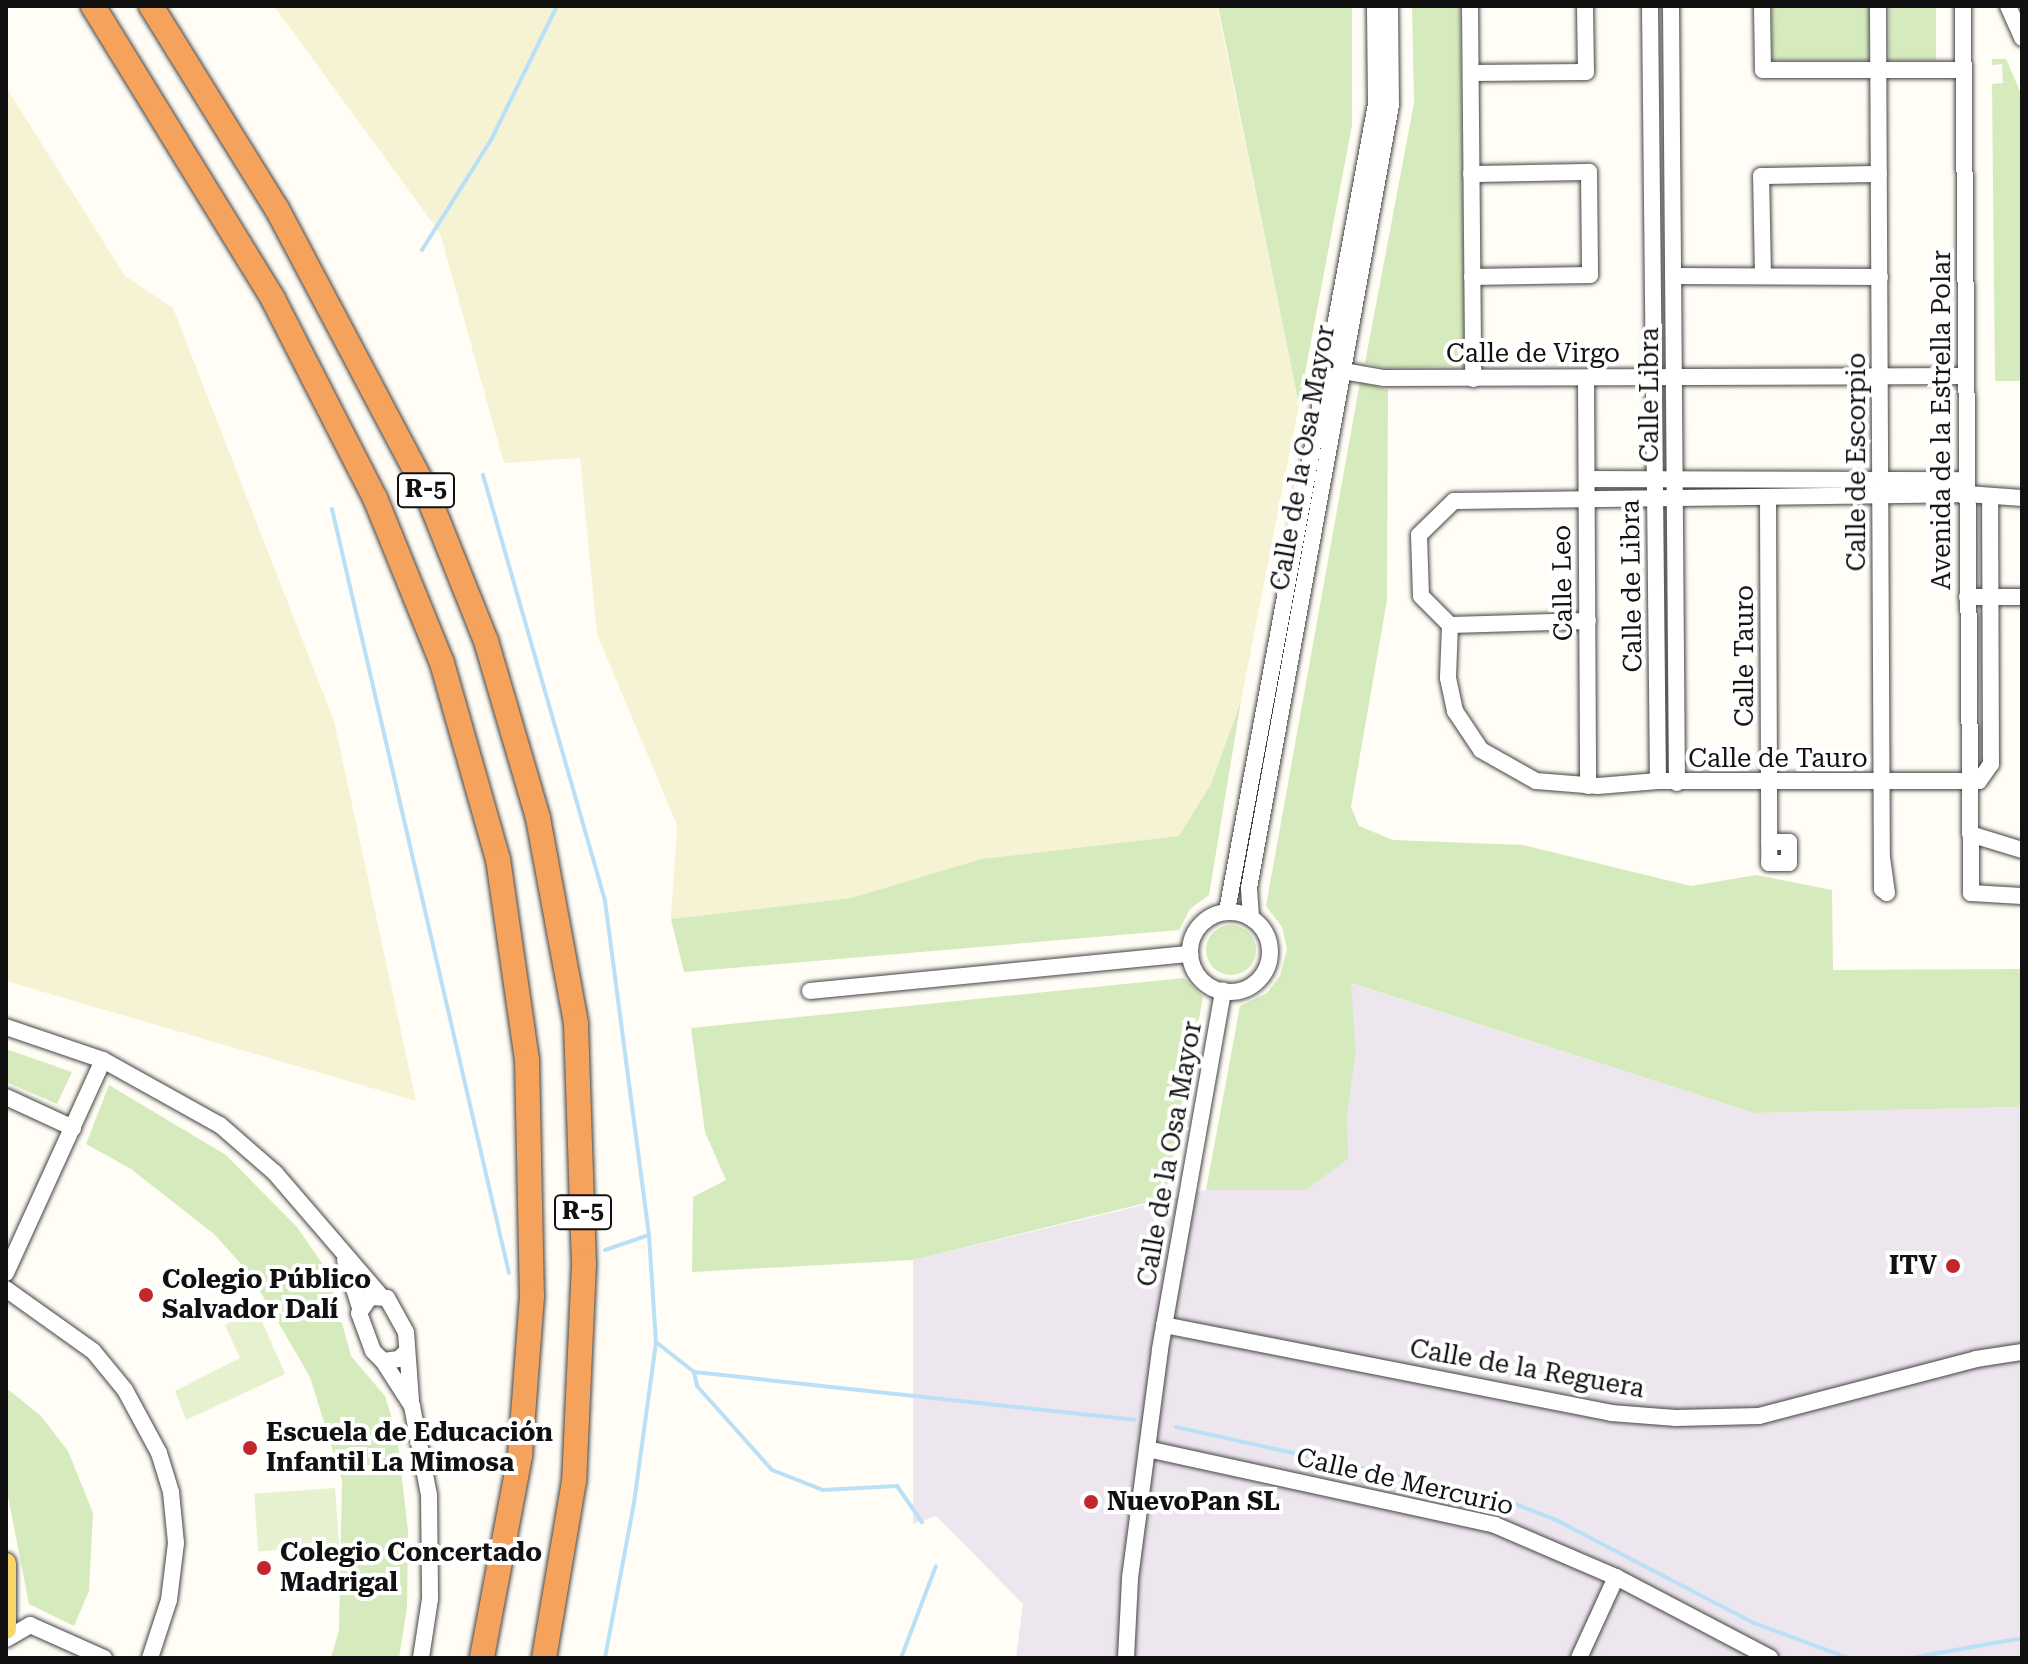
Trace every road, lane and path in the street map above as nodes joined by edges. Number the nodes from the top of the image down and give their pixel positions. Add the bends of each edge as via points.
1 (93, 6) edge
2 (151, 6) edge
3 (1375, 6) edge
4 (1390, 6) edge
5 (1470, 6) edge
6 (1585, 6) edge
7 (1650, 6) edge
8 (1671, 6) edge
9 (1762, 6) edge
10 (1878, 6) edge
11 (1963, 6) edge
12 (2008, 6) edge
13 (2022, 38) edge
14 (1878, 68) junction
15 (1964, 70) junction
16 (1471, 73) junction
17 (1471, 174) junction
18 (1879, 174) junction
19 (1673, 276) junction
20 (1763, 276) junction
21 (1472, 277) junction
22 (1880, 277) junction
23 (1343, 371) junction
24 (1882, 375) junction
25 (1675, 376) junction
26 (1965, 376) junction
27 (1653, 377) junction
28 (1473, 379) junction
29 (1586, 379) junction
30 (1587, 479) junction
31 (1654, 479) junction
32 (1881, 487) junction
33 (1967, 487) junction
34 (1674, 488) junction
35 (1655, 497) junction
36 (1768, 497) junction
37 (1586, 498) junction
38 (1990, 498) junction
39 (2022, 498) edge
40 (1967, 597) junction
41 (1990, 597) junction
42 (2022, 597) edge
43 (1588, 621) junction
44 (1450, 625) junction
45 (1658, 781) junction
46 (1969, 781) junction
47 (1883, 782) junction
48 (1677, 783) junction
49 (1769, 783) junction
50 (1588, 786) junction
51 (1970, 834) junction
52 (2022, 850) edge
53 (1882, 856) dead end
54 (1769, 863) dead end
55 (2022, 896) edge
56 (1227, 911) junction
57 (1251, 917) junction
58 (1190, 954) junction
59 (810, 991) dead end
60 (1223, 991) junction
61 (6, 1027) edge
62 (103, 1060) junction
63 (6, 1097) edge
64 (73, 1128) junction
65 (343, 1255) junction
66 (6, 1273) edge
67 (6, 1289) edge
68 (380, 1295) junction
69 (360, 1308) junction
70 (1164, 1325) junction
71 (407, 1351) junction
72 (2022, 1352) edge
73 (529, 1359) junction
74 (383, 1361) junction
75 (576, 1400) junction
76 (412, 1406) junction
77 (1147, 1449) junction
78 (6, 1563) edge
79 (1616, 1577) junction
80 (6, 1629) edge
81 (6, 1639) edge
82 (104, 1658) edge
83 (150, 1658) edge
84 (421, 1658) edge
85 (471, 1658) edge
86 (482, 1658) edge
87 (530, 1658) edge
88 (544, 1658) edge
89 (1126, 1658) edge
90 (1579, 1658) edge
91 (1770, 1658) edge

1 - 73 highway, R-5 via 227,222 335,416 418,599 464,730 498,859 521,998 533,1186
2 - 75 highway, R-5 via 277,209 379,395 458,569 518,745 538,818 576,1024 584,1264
3 - 56 street, Calle de la Osa Mayor via 1376,104
4 - 23 street, Calle de la Osa Mayor via 1391,105
5 - 16 street
6 - 16 street via 1586,72
7 - 27 street, Calle de Libra
8 - 19 street, Calle Libra
9 - 14 street via 1763,70
10 - 14 street, Calle de Escorpio
11 - 15 street, Avenida de la Estrella Polar
12 - 13 street
14 - 15 street
14 - 18 street, Calle de Escorpio
15 - 26 street, Avenida de la Estrella Polar
16 - 17 street
17 - 21 street
17 - 21 street via 1589,172 1590,245 1590,275
18 - 20 street via 1761,176
18 - 22 street, Calle de Escorpio
19 - 20 street
19 - 25 street, Calle Libra
20 - 22 street
21 - 28 street
22 - 24 street, Calle de Escorpio
23 - 28 street, Calle de Virgo via 1384,378
23 - 57 street, Calle de la Osa Mayor via 1249,888
24 - 25 street, Calle de Virgo
24 - 26 street, Calle de Virgo
24 - 32 street, Calle de Escorpio
25 - 27 street, Calle de Virgo
25 - 34 street, Calle Libra
26 - 33 street, Avenida de la Estrella Polar
27 - 29 street, Calle de Virgo
27 - 31 street, Calle de Libra
28 - 29 street, Calle de Virgo
29 - 30 street, Calle Leo
30 - 31 street
30 - 37 street, Calle Leo
31 - 34 street
31 - 35 street, Calle de Libra
32 - 33 street
32 - 34 street
32 - 36 street
32 - 47 street, Calle de Escorpio
33 - 38 street
33 - 40 street, Avenida de la Estrella Polar
34 - 35 street
34 - 36 street
34 - 48 street, Calle Libra
35 - 37 street
35 - 45 street, Calle de Libra
36 - 49 street, Calle Tauro
37 - 43 street, Calle Leo
37 - 44 street via 1454,501 1419,535 1421,596
38 - 39 street
38 - 41 street
40 - 41 street
40 - 46 street, Avenida de la Estrella Polar
41 - 42 street
41 - 46 street via 1991,769 1986,777
43 - 44 street
43 - 50 street, Calle Leo
44 - 50 street via 1446,645 1455,711 1481,750 1517,775
45 - 48 street, Calle de Tauro
45 - 50 street, Calle de Tauro
46 - 47 street, Calle de Tauro
46 - 51 street, Avenida de la Estrella Polar
47 - 49 street, Calle de Tauro
47 - 53 street, Calle de Escorpio
48 - 49 street, Calle de Tauro
49 - 54 street, Calle Tauro
51 - 52 street
51 - 55 street, Avenida de la Estrella Polar via 1971,893
56 - 57 street
56 - 58 street via 1195,932
57 - 60 street via 1266,934 1269,961 1250,987
58 - 59 street
58 - 60 street via 1201,980
60 - 70 street, Calle de la Osa Mayor
61 - 62 street
62 - 64 street
62 - 65 street via 194,1108 243,1143 309,1209
63 - 64 street
64 - 66 street
65 - 68 street
65 - 69 street
67 - 83 street via 93,1351 125,1390 159,1453 171,1492 176,1543 169,1600
68 - 69 street
68 - 71 street via 394,1307 406,1332
69 - 74 street via 367,1340
70 - 72 street, Calle de la Reguera via 1611,1413 1676,1418 1759,1416 1976,1359
70 - 77 street, Calle de la Osa Mayor
71 - 74 street via 399,1359
71 - 76 street
73 - 85 highway
73 - 86 highway, R-5 via 520,1456
74 - 76 street
75 - 87 highway, R-5
75 - 88 highway via 574,1481
76 - 84 street via 425,1466 432,1542
77 - 79 street, Calle de Mercurio via 1495,1525
77 - 89 street, Calle de la Osa Mayor via 1130,1578
78 - 80 main road
79 - 90 street
79 - 91 street, Calle de Mercurio
81 - 82 street via 30,1625

